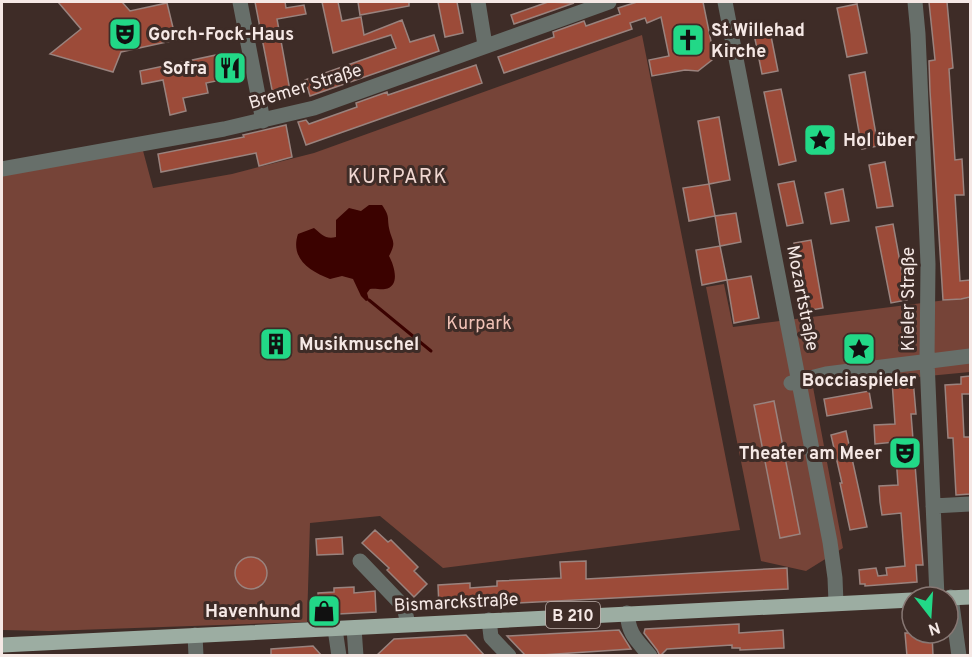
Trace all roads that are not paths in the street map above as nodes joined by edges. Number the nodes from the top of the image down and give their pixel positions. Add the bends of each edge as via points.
1 (240, 2) edge
2 (478, 2) edge
3 (609, 2) edge
4 (725, 2) edge
5 (915, 2) edge
6 (485, 45) junction
7 (263, 120) junction
8 (2, 170) edge
9 (970, 356) edge
10 (927, 360) junction
11 (794, 382) junction
12 (970, 504) edge
13 (933, 506) junction
14 (360, 561) dead end
15 (944, 585) edge
16 (900, 600) edge
17 (836, 603) junction
18 (627, 613) junction
19 (489, 620) junction
20 (408, 624) junction
21 (354, 628) junction
22 (335, 629) junction
23 (195, 635) junction
24 (2, 645) edge
25 (196, 656) edge
26 (339, 656) edge
27 (356, 656) edge
28 (509, 656) edge
29 (650, 656) edge

1 - 7 street
2 - 6 street
3 - 6 street, Bremer Straße
4 - 11 street, Mozartstraße
5 - 10 street, Kieler Straße via 928,264
6 - 7 street, Bremer Straße via 314,108
7 - 8 street, Bremer Straße
9 - 10 street
10 - 11 street
10 - 13 street, Kieler Straße
11 - 17 street, Mozartstraße via 830,542
12 - 13 street
13 - 15 street, Kieler Straße
14 - 20 street via 404,607
16 - 17 main road, Bismarckstraße / B 210
17 - 18 main road, Bismarckstraße / B 210
18 - 19 main road, Bismarckstraße / B 210
18 - 29 street via 628,628
19 - 20 main road, Bismarckstraße / B 210
19 - 28 street via 490,637
20 - 21 main road, Bismarckstraße / B 210
21 - 22 main road, Bismarckstraße / B 210
21 - 27 street
22 - 23 main road, Bismarckstraße / B 210
22 - 26 street
23 - 24 main road, Bismarckstraße / B 210
23 - 25 street

